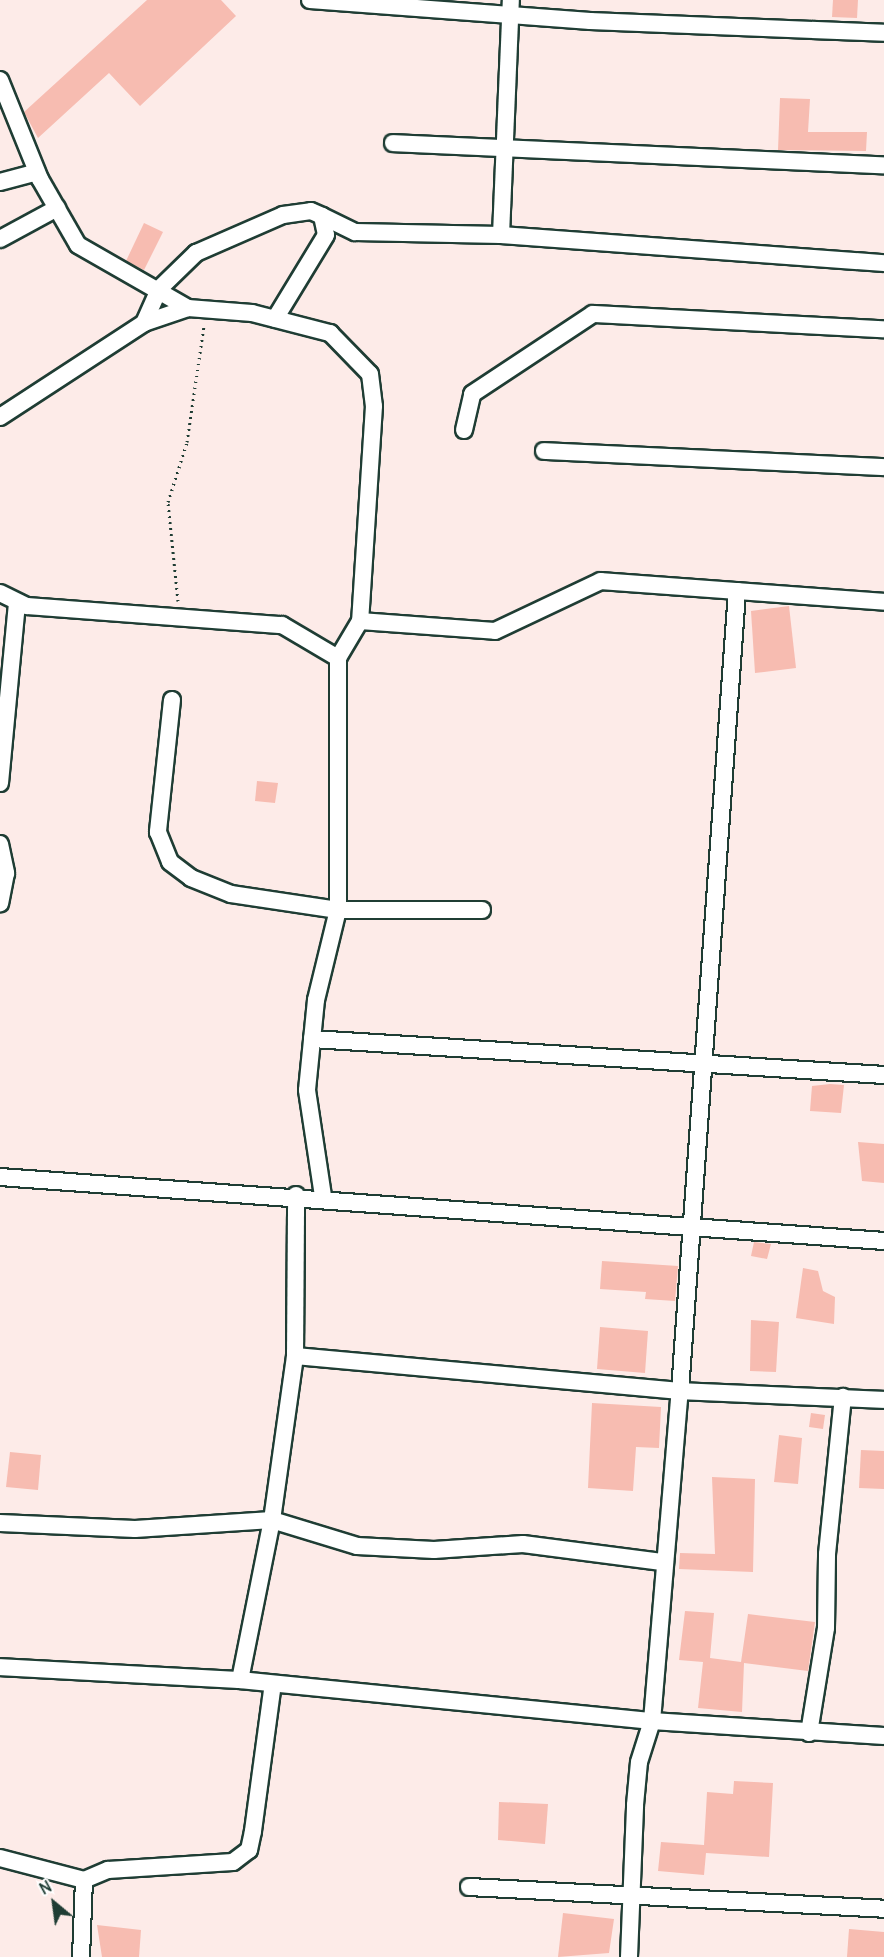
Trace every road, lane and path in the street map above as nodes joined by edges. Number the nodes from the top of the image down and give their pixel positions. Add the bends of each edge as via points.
1 (310, 0) edge
2 (510, 8) edge
3 (884, 33) edge
4 (0, 80) edge
5 (393, 142) dead end
6 (505, 147) junction
7 (884, 165) edge
8 (38, 172) junction
9 (0, 182) edge
10 (57, 208) junction
11 (322, 216) junction
12 (501, 235) junction
13 (0, 240) edge
14 (884, 263) edge
15 (159, 289) junction
16 (188, 308) junction
17 (206, 311) junction
18 (275, 319) junction
19 (144, 323) junction
20 (884, 329) edge
21 (0, 417) edge
22 (464, 430) dead end
23 (544, 451) dead end
24 (884, 467) edge
25 (737, 591) junction
26 (0, 593) edge
27 (884, 601) edge
28 (17, 603) junction
29 (179, 616) junction
30 (360, 621) junction
31 (338, 658) junction
32 (172, 700) dead end
33 (0, 783) edge
34 (0, 844) edge
35 (0, 903) edge
36 (338, 910) junction
37 (482, 910) dead end
38 (312, 1039) junction
39 (704, 1063) junction
40 (884, 1075) edge
41 (0, 1177) edge
42 (296, 1195) junction
43 (323, 1196) junction
44 (693, 1225) junction
45 (884, 1241) edge
46 (295, 1356) junction
47 (680, 1391) junction
48 (843, 1397) junction
49 (884, 1400) edge
50 (272, 1520) junction
51 (0, 1523) edge
52 (662, 1562) junction
53 (0, 1667) edge
54 (240, 1680) junction
55 (273, 1684) junction
56 (652, 1720) junction
57 (809, 1733) junction
58 (884, 1736) edge
59 (0, 1858) edge
60 (84, 1880) junction
61 (469, 1887) dead end
62 (633, 1898) junction
63 (884, 1909) edge
64 (81, 1957) edge
65 (629, 1957) edge

1 - 2 street
2 - 3 street
2 - 6 street
4 - 8 street
5 - 6 street
6 - 7 street
6 - 12 street
8 - 9 street
8 - 10 street
10 - 13 street
10 - 15 street via 78,245
11 - 12 street via 355,232
11 - 15 street via 311,211 283,215 196,253
11 - 18 street via 326,235
12 - 14 street
15 - 16 street
15 - 19 street
16 - 17 street
16 - 19 street
17 - 18 street
17 - 29 path via 187,442 168,502
18 - 30 street via 330,333 370,374 374,406
19 - 21 street
20 - 22 street via 593,314 472,394
23 - 24 street
25 - 27 street
25 - 30 street via 601,582 495,631
25 - 39 street
26 - 28 street
28 - 29 street
28 - 33 street
29 - 31 street via 282,625
30 - 31 street
31 - 36 street
32 - 36 street via 158,832 170,862 191,878 231,894
34 - 35 street via 6,873
36 - 37 street
36 - 38 street
38 - 39 street
38 - 43 street via 307,1090
39 - 40 street
39 - 44 street
41 - 42 street
42 - 43 street
42 - 46 street
43 - 44 street
44 - 45 street
44 - 47 street
46 - 47 street
46 - 50 street
47 - 48 street
47 - 52 street
48 - 49 street
48 - 57 street via 827,1554 826,1628
50 - 51 street via 135,1529
50 - 52 street via 357,1546 434,1550 524,1544
50 - 54 street
52 - 56 street
53 - 54 street
54 - 55 street
55 - 56 street
55 - 60 street via 249,1850 233,1862 108,1870
56 - 57 street
56 - 62 street via 639,1762
57 - 58 street
59 - 60 street
60 - 64 street
61 - 62 street
62 - 63 street
62 - 65 street

